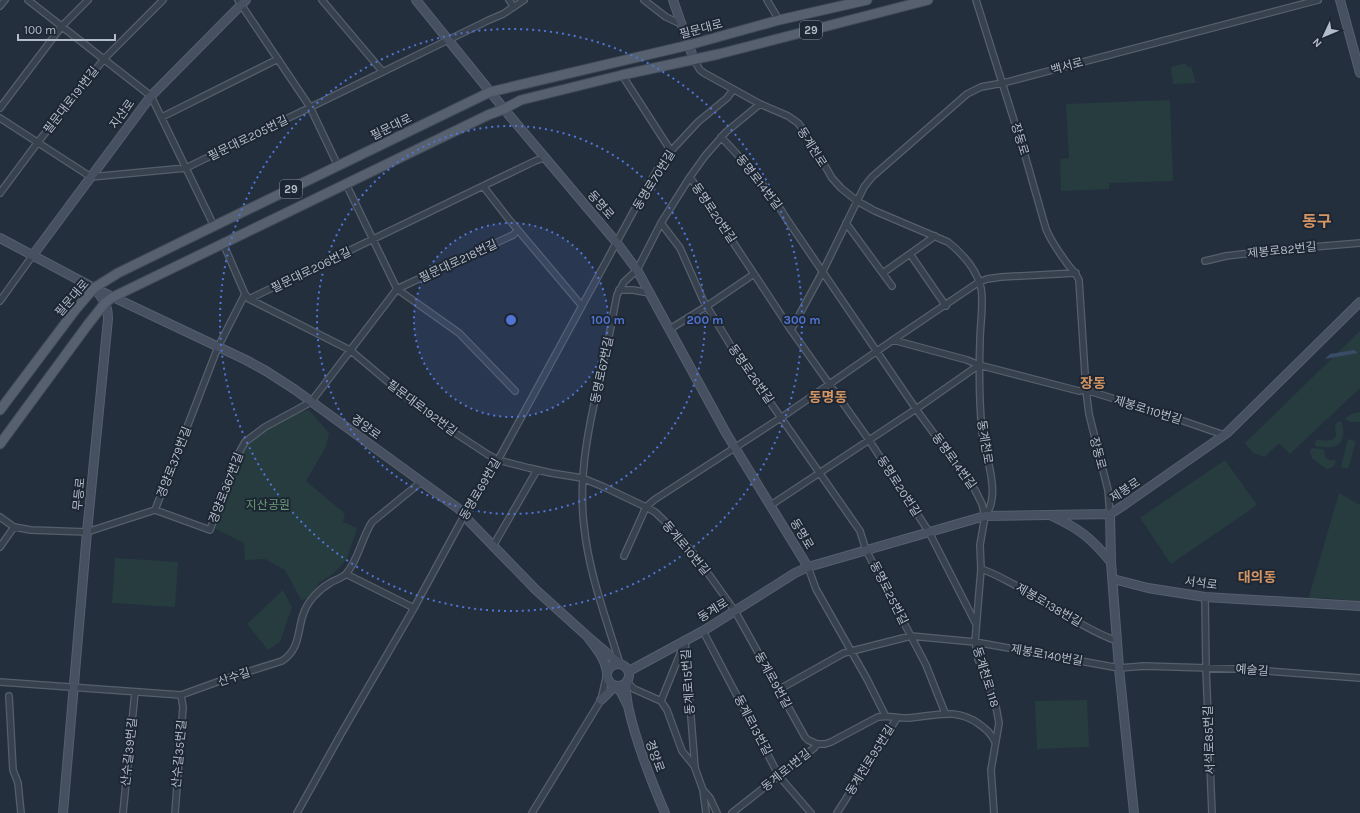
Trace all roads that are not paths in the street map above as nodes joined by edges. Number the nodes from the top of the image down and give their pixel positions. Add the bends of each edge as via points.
1 (5, 0) edge
2 (28, 0) edge
3 (88, 0) edge
4 (163, 0) edge
5 (322, 0) edge
6 (416, 0) edge
7 (509, 0) edge
8 (524, 0) edge
9 (644, 0) edge
10 (673, 0) edge
11 (767, 0) edge
12 (864, 0) edge
13 (928, 0) edge
14 (976, 0) edge
15 (1318, 0) edge
16 (1340, 0) edge
17 (242, 1) edge
18 (0, 6) edge
19 (514, 7) junction
20 (779, 20) junction
21 (681, 24) junction
22 (62, 26) junction
23 (448, 40) junction
24 (689, 45) junction
25 (104, 59) junction
26 (278, 59) junction
27 (694, 60) junction
28 (382, 71) junction
29 (1360, 73) edge
30 (622, 76) junction
31 (1003, 83) junction
32 (733, 90) junction
33 (490, 92) junction
34 (151, 96) junction
35 (760, 104) junction
36 (310, 107) junction
37 (0, 108) edge
38 (504, 109) junction
39 (162, 117) junction
40 (0, 118) edge
41 (720, 137) junction
42 (38, 142) junction
43 (671, 151) junction
44 (544, 158) junction
45 (338, 166) junction
46 (186, 168) junction
47 (91, 177) junction
48 (690, 177) junction
49 (346, 184) junction
50 (483, 186) junction
51 (0, 193) edge
52 (857, 201) junction
53 (661, 223) junction
54 (846, 223) junction
55 (214, 226) junction
56 (518, 230) junction
57 (935, 236) junction
58 (0, 238) edge
59 (373, 240) junction
60 (223, 243) junction
61 (617, 243) junction
62 (1360, 243) edge
63 (910, 254) junction
64 (32, 255) junction
65 (1205, 261) dead end
66 (637, 270) junction
67 (823, 271) junction
68 (883, 273) junction
69 (1076, 273) junction
70 (754, 274) junction
71 (979, 282) junction
72 (892, 286) dead end
73 (94, 288) junction
74 (397, 289) junction
75 (619, 290) junction
76 (650, 293) junction
77 (245, 294) junction
78 (249, 299) junction
79 (109, 300) junction
80 (0, 301) edge
81 (1360, 302) edge
82 (582, 306) junction
83 (707, 306) junction
84 (946, 306) junction
85 (670, 329) junction
86 (791, 330) junction
87 (893, 340) junction
88 (218, 347) junction
89 (350, 350) junction
90 (876, 351) junction
91 (979, 365) junction
92 (830, 383) junction
93 (1086, 390) junction
94 (515, 391) dead end
95 (311, 402) junction
96 (916, 409) junction
97 (0, 410) edge
98 (782, 417) junction
99 (1224, 435) junction
100 (869, 440) junction
101 (0, 444) edge
102 (736, 448) junction
103 (498, 460) junction
104 (537, 470) junction
105 (820, 472) junction
106 (582, 478) junction
107 (421, 482) junction
108 (771, 505) junction
109 (646, 507) junction
110 (155, 510) junction
111 (1110, 514) junction
112 (1050, 515) junction
113 (464, 516) junction
114 (985, 516) junction
115 (0, 517) edge
116 (14, 527) junction
117 (87, 532) junction
118 (929, 532) junction
119 (493, 546) junction
120 (0, 547) edge
121 (866, 550) junction
122 (624, 556) dead end
123 (1111, 562) junction
124 (808, 567) junction
125 (981, 569) junction
126 (346, 574) junction
127 (1113, 579) junction
128 (1205, 597) junction
129 (1360, 606) edge
130 (414, 608) junction
131 (735, 611) junction
132 (976, 624) junction
133 (703, 631) junction
134 (587, 636) junction
135 (911, 636) junction
136 (685, 641) junction
137 (1117, 641) junction
138 (975, 642) junction
139 (850, 650) junction
140 (620, 664) junction
141 (1119, 668) junction
142 (1206, 668) junction
143 (629, 671) junction
144 (607, 673) junction
145 (1360, 678) edge
146 (0, 682) edge
147 (627, 682) junction
148 (615, 686) junction
149 (73, 688) junction
150 (778, 690) junction
151 (135, 692) junction
152 (181, 695) junction
153 (9, 696) dead end
154 (601, 700) junction
155 (661, 701) junction
156 (628, 706) junction
157 (945, 713) junction
158 (885, 715) junction
159 (897, 718) junction
160 (996, 742) junction
161 (817, 744) junction
162 (695, 768) junction
163 (779, 776) junction
164 (703, 790) junction
165 (21, 813) edge
166 (62, 813) edge
167 (123, 813) edge
168 (175, 813) edge
169 (298, 813) edge
170 (532, 813) edge
171 (665, 813) edge
172 (706, 813) edge
173 (717, 813) edge
174 (732, 813) edge
175 (811, 813) edge
176 (837, 813) edge
177 (994, 813) edge
178 (1134, 813) edge
179 (1212, 813) edge

1 - 18 street
2 - 22 street, 필문대로191번길
3 - 22 street
4 - 25 street
5 - 28 street
6 - 23 street, 동명로
7 - 19 street
8 - 19 street, 필문대로205번길
9 - 21 street via 666,18
10 - 21 street
11 - 20 street
12 - 20 main road, 필문대로 / 29
13 - 27 main road, 29
14 - 31 street, 장동로
15 - 31 street, 백서로
16 - 29 street
17 - 26 street
17 - 34 street, 지산로
19 - 23 street, 필문대로205번길
20 - 24 main road, 필문대로 / 29
21 - 24 street
22 - 25 street, 필문대로191번길
22 - 37 street
23 - 28 street, 필문대로205번길
23 - 33 street, 동명로
24 - 27 street
24 - 33 main road, 필문대로 / 29
25 - 34 street, 필문대로191번길
25 - 42 street, 필문대로191번길
26 - 36 street
26 - 39 street
27 - 30 main road, 29
27 - 32 street, 동계천로 via 700,70
28 - 36 street, 필문대로205번길
30 - 38 main road, 29 via 521,100
30 - 43 street
31 - 52 street, 백서로 via 981,87 967,94 872,177
31 - 69 street, 장동로 via 1048,234
32 - 35 street, 동계천로
32 - 43 street, 동명로70번길
33 - 38 street, 동명로
33 - 45 main road, 필문대로 / 29
34 - 39 street, 필문대로191번길
34 - 47 street, 지산로
35 - 41 street
35 - 52 street, 동계천로 via 798,123 832,178
36 - 45 street
36 - 46 street, 필문대로205번길
38 - 44 street, 동명로
38 - 49 main road, 29
39 - 46 street, 필문대로191번길
40 - 42 street
41 - 48 street
41 - 67 street, 동명로14번길 via 769,190
42 - 47 street
42 - 51 street, 필문대로191번길
43 - 61 street, 동명로70번길 via 638,203
44 - 50 street
44 - 61 street, 동명로
45 - 55 main road, 필문대로 / 29
46 - 47 street
46 - 55 street, 필문대로191번길
47 - 64 street, 지산로
48 - 53 street, 동명로20번길
48 - 70 street, 동명로20번길
49 - 59 street
49 - 60 main road, 29
50 - 56 street
50 - 59 street
52 - 54 street
52 - 57 street, 동계천로
53 - 66 street
53 - 83 street, 동명로26번길 via 680,248
54 - 67 street
54 - 68 street
55 - 73 main road, 필문대로 / 29
56 - 74 street, 필문대로218번길
56 - 82 street
57 - 63 street
57 - 71 street, 동계천로 via 956,248 975,272
58 - 64 street
59 - 74 street
59 - 78 street, 필문대로206번길
60 - 77 street, 필문대로192번길
60 - 79 main road, 29
61 - 66 street, 동명로
61 - 82 street, 동명로69번길
62 - 65 street, 제봉로82번길 via 1277,250
63 - 68 street
63 - 84 street
64 - 73 street
64 - 80 street
66 - 75 street, 동명로67번길
66 - 76 street, 동명로
67 - 86 street
67 - 90 street, 동명로14번길
68 - 72 street
69 - 71 street via 1001,277
69 - 93 street, 장동로 via 1079,280
70 - 83 street
70 - 86 street, 동명로20번길
71 - 84 street
71 - 91 street, 동계천로 via 982,293
73 - 79 street, 경양로
73 - 97 main road, 필문대로 / 29
74 - 89 street
74 - 94 street via 459,333
75 - 76 street
75 - 106 street, 동명로67번길 via 588,437
76 - 85 street, 동명로
77 - 78 street, 필문대로192번길
77 - 88 street
78 - 89 street, 필문대로192번길
79 - 88 street, 경양로
79 - 101 main road, 29 via 89,323
79 - 117 street, 무등로
81 - 99 street, 제봉로
82 - 103 street, 동명로69번길
83 - 85 street
83 - 98 street, 동명로26번길 via 731,346
84 - 87 street
85 - 102 street, 동명로
86 - 92 street, 동명로20번길
87 - 90 street
87 - 91 street
88 - 95 street, 경양로 via 266,371
88 - 110 street, 경양로379번길
89 - 95 street
89 - 103 street, 필문대로192번길 via 444,425
90 - 92 street
90 - 96 street, 동명로14번길
91 - 93 street, 제봉로110번길 via 1079,391
91 - 96 street
91 - 114 street, 동계천로 via 982,424 992,497 990,509
92 - 98 street
92 - 100 street, 동명로20번길
93 - 99 street, 제봉로110번길
93 - 111 street, 장동로 via 1089,414 1108,490
95 - 107 street, 경양로
95 - 110 street, 경양로367번길 via 265,427 244,442 234,462 210,530
96 - 100 street
96 - 114 street, 동명로14번길 via 980,499
98 - 102 street
98 - 105 street, 동명로26번길
99 - 111 street, 제봉로
100 - 105 street
100 - 118 street, 동명로20번길
102 - 108 street, 동명로
102 - 109 street
103 - 104 street, 필문대로192번길
103 - 113 street, 동명로69번길
104 - 106 street
104 - 119 street
105 - 108 street
105 - 121 street, 동명로26번길 via 860,531
106 - 109 street, 동계로10번길
106 - 140 street, 동명로67번길 via 584,525 590,567
107 - 113 street, 경양로
107 - 126 street, 산수길 via 372,522
108 - 124 street, 동명로
109 - 122 street
109 - 131 street, 동계로10번길 via 677,533
110 - 117 street, 경양로379번길
111 - 112 street, 동명로
111 - 123 street, 제봉로
112 - 114 street, 동명로
112 - 123 street via 1086,535
113 - 119 street, 경양로
113 - 130 street, 동명로69번길
114 - 118 street, 동명로
114 - 125 street, 동계천로 118 via 980,546
115 - 116 street
116 - 117 street, 경양로379번길
116 - 120 street
117 - 149 street, 무등로
118 - 121 street, 동명로
118 - 132 street
119 - 134 street, 경양로
121 - 124 street, 동명로
121 - 135 street, 동명로25번길
123 - 127 street, 제봉로
124 - 131 street, 동계로
124 - 139 street via 816,590
125 - 132 street, 동계천로 118
125 - 137 street, 제봉로138번길
126 - 130 street
126 - 152 street, 산수길 via 324,587 310,602 303,615 295,649 288,657
127 - 128 street, 서석로
127 - 137 street, 제봉로
128 - 129 street, 서석로
128 - 142 street, 서석로85번길
130 - 169 street, 동명로69번길
131 - 133 street, 동계로
131 - 150 street, 동계로9번길
132 - 138 street, 동계천로 118
133 - 136 street, 동계로
133 - 163 street, 동계로13번길
134 - 140 street, 경양로
134 - 144 street, 경양로 via 601,654
135 - 138 street, 동명로25번길
135 - 139 street, 동명로25번길
135 - 157 street, 동명로25번길 via 926,665
136 - 143 street, 동계로
136 - 155 street, 동계로15번길
136 - 162 street, 동계로15번길
137 - 141 street, 제봉로
138 - 141 street, 제봉로140번길
138 - 160 street, 동계천로 118 via 978,659 997,708 999,723
139 - 150 street
139 - 158 street
140 - 143 street, 경양로 via 626,666
140 - 144 street via 614,665
141 - 142 street
141 - 178 street, 제봉로
142 - 145 street, 예술길
142 - 179 street, 서석로85번길
143 - 147 street
144 - 148 street, 경양로 via 610,683
144 - 154 street
146 - 149 street, 산수길
147 - 148 street via 622,686
147 - 155 street via 634,689
147 - 156 street
148 - 154 street
148 - 156 street, 경양로 via 624,696
149 - 151 street, 산수길
149 - 166 street, 무등로
150 - 161 street, 동계로9번길 via 805,737
151 - 152 street, 산수길
151 - 167 street, 산수길39번길
152 - 168 street, 산수길35번길 via 183,707
153 - 165 street via 13,770 18,783
154 - 170 street
155 - 162 street, 동계로15번길 via 668,710 682,751
156 - 171 street, 경양로 via 650,779
157 - 159 street, 동계천로95번길
157 - 160 street, 동계천로95번길 via 972,719 991,733
158 - 159 street
158 - 161 street, 동계로1번길 via 870,720 831,742
159 - 176 street, 동계천로95번길
160 - 177 street, 동계천로 118 via 991,770
161 - 163 street, 동계로1번길
162 - 164 street, 동계로15번길
163 - 174 street, 동계로1번길
163 - 175 street, 동계로13번길
164 - 172 street
164 - 173 street, 동계로15번길

